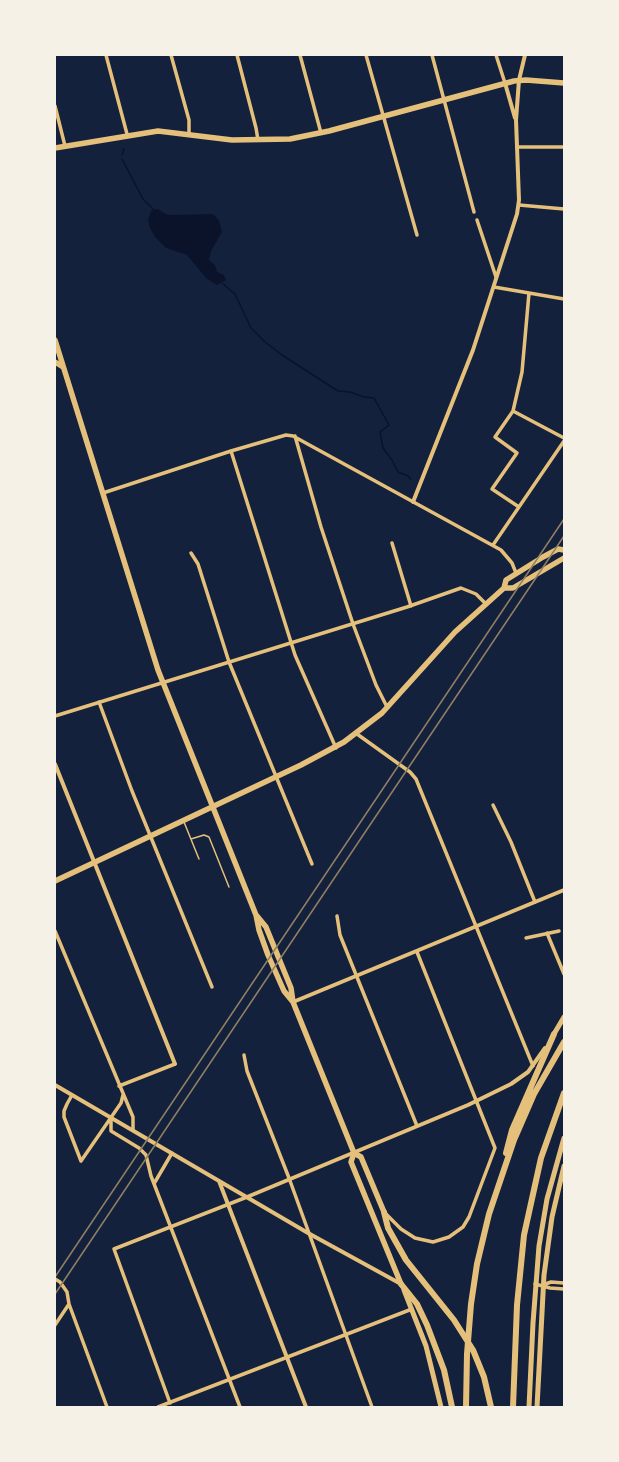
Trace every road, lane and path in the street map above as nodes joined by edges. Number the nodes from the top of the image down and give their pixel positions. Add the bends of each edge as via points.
1 (106, 55) edge
2 (171, 55) edge
3 (236, 55) edge
4 (300, 55) edge
5 (366, 55) edge
6 (432, 55) edge
7 (496, 55) edge
8 (524, 55) edge
9 (519, 80) junction
10 (505, 83) junction
11 (564, 83) edge
12 (444, 100) junction
13 (55, 106) edge
14 (383, 117) junction
15 (516, 120) junction
16 (321, 133) junction
17 (127, 134) junction
18 (189, 134) junction
19 (258, 141) junction
20 (65, 146) junction
21 (517, 147) junction
22 (564, 147) edge
23 (55, 148) edge
24 (519, 205) junction
25 (564, 210) edge
26 (474, 212) dead end
27 (477, 220) dead end
28 (417, 235) dead end
29 (496, 277) junction
30 (494, 287) junction
31 (530, 293) junction
32 (564, 300) edge
33 (55, 340) edge
34 (55, 362) edge
35 (64, 367) junction
36 (513, 411) junction
37 (295, 436) junction
38 (564, 438) edge
39 (564, 441) edge
40 (231, 451) junction
41 (103, 493) junction
42 (413, 502) junction
43 (519, 507) junction
44 (392, 543) dead end
45 (493, 546) junction
46 (564, 550) edge
47 (191, 553) dead end
48 (564, 558) edge
49 (516, 573) junction
50 (504, 588) junction
51 (486, 604) junction
52 (411, 606) junction
53 (353, 624) junction
54 (290, 642) junction
55 (229, 662) junction
56 (162, 682) junction
57 (99, 702) junction
58 (387, 708) junction
59 (55, 716) edge
60 (357, 734) junction
61 (336, 748) junction
62 (55, 764) edge
63 (276, 777) junction
64 (493, 805) dead end
65 (214, 807) junction
66 (183, 820) junction
67 (150, 836) junction
68 (191, 839) junction
69 (198, 859) dead end
70 (94, 863) junction
71 (312, 864) dead end
72 (55, 881) edge
73 (229, 887) dead end
74 (564, 890) edge
75 (535, 902) junction
76 (337, 916) dead end
77 (475, 928) junction
78 (55, 931) edge
79 (559, 931) dead end
80 (547, 933) junction
81 (526, 938) dead end
82 (416, 952) junction
83 (564, 974) edge
84 (357, 976) junction
85 (212, 987) dead end
86 (293, 1002) junction
87 (564, 1018) edge
88 (554, 1034) junction
89 (564, 1042) edge
90 (244, 1055) dead end
91 (176, 1064) joint
92 (533, 1066) junction
93 (55, 1085) edge
94 (119, 1086) junction
95 (123, 1093) junction
96 (564, 1093) edge
97 (72, 1095) junction
98 (476, 1100) junction
99 (111, 1117) junction
100 (417, 1126) junction
101 (133, 1130) junction
102 (564, 1138) edge
103 (172, 1153) junction
104 (354, 1153) junction
105 (564, 1166) edge
106 (503, 1167) junction
107 (289, 1178) junction
108 (219, 1180) junction
109 (154, 1183) junction
110 (247, 1197) junction
111 (229, 1204) junction
112 (384, 1212) junction
113 (171, 1226) junction
114 (308, 1232) junction
115 (55, 1279) edge
116 (564, 1283) edge
117 (401, 1284) junction
118 (535, 1284) junction
119 (543, 1286) junction
120 (564, 1289) edge
121 (69, 1304) junction
122 (412, 1309) junction
123 (55, 1325) edge
124 (346, 1334) junction
125 (287, 1357) junction
126 (230, 1379) junction
127 (170, 1403) junction
128 (107, 1407) edge
129 (158, 1407) edge
130 (240, 1407) edge
131 (306, 1407) edge
132 (372, 1407) edge
133 (440, 1407) edge
134 (452, 1407) edge
135 (466, 1407) edge
136 (491, 1407) edge
137 (513, 1407) edge
138 (529, 1407) edge
139 (537, 1407) edge

1 - 17 street
2 - 18 street via 189,120
3 - 19 street
4 - 16 street
5 - 14 street
6 - 12 street
7 - 10 street
8 - 9 street
9 - 10 main road
9 - 11 main road
9 - 15 street
10 - 12 main road
10 - 15 street
12 - 14 main road
12 - 26 street
13 - 20 street
14 - 16 main road
14 - 28 street
15 - 21 street
16 - 19 main road via 290,139
17 - 18 main road via 158,131
17 - 20 main road
18 - 19 main road via 226,140
20 - 23 main road
21 - 22 street
21 - 24 street
24 - 25 street
24 - 29 street
27 - 29 street
29 - 30 street
30 - 31 street
30 - 42 street via 473,350
31 - 32 street
31 - 36 street via 522,372
33 - 35 main road
34 - 35 main road
35 - 41 main road
36 - 38 street
36 - 43 street via 494,437 517,453 492,489
37 - 40 street via 286,435
37 - 42 street
37 - 53 street
39 - 43 street
40 - 41 street
40 - 54 street
41 - 56 main road
42 - 45 street
43 - 45 street
44 - 52 street
45 - 49 street via 508,557
46 - 49 main road via 558,549
47 - 55 street via 198,564
48 - 50 main road via 513,588
49 - 50 main road via 506,580
50 - 51 main road
51 - 52 street via 476,594 461,588
51 - 58 main road via 448,640
52 - 53 street
53 - 54 street
53 - 58 street
54 - 55 street
54 - 61 street
55 - 56 street
55 - 63 street
56 - 57 street
56 - 65 main road
57 - 59 street
57 - 67 street
58 - 60 main road
60 - 61 main road
60 - 77 street via 416,779
61 - 63 main road
62 - 70 street
63 - 65 main road
63 - 71 street
64 - 75 street
65 - 66 main road
65 - 86 main road via 256,915 268,955 284,991
66 - 67 main road
66 - 68 lane
67 - 70 main road
67 - 85 street
68 - 69 lane
68 - 73 lane via 204,835 209,837
70 - 72 main road
70 - 91 street
74 - 75 street
75 - 77 street
76 - 84 street via 340,935
77 - 82 street
77 - 92 street
78 - 94 street
79 - 80 street
80 - 81 street
80 - 83 street
82 - 84 street
82 - 98 street
84 - 86 street
84 - 100 street
86 - 104 main road
87 - 88 main road
88 - 92 street
88 - 106 highway via 507,1144
89 - 106 highway via 534,1094
90 - 107 street via 247,1071
91 - 94 street
92 - 98 street via 515,1082
93 - 97 street
94 - 95 street
95 - 99 street via 122,1103
95 - 101 street via 134,1121
96 - 137 highway via 541,1158 524,1235
97 - 99 street
97 - 99 street via 66,1104 64,1117 81,1161
98 - 100 street
98 - 112 street via 494,1148 463,1227 449,1237 433,1242 415,1238
99 - 101 street
99 - 109 street via 111,1131 146,1155
100 - 104 street
101 - 103 street
102 - 118 main road via 546,1208
103 - 108 street
103 - 109 street
104 - 107 street
104 - 112 main road via 361,1157
104 - 117 main road via 351,1162
105 - 119 main road via 552,1217
106 - 135 highway via 486,1224 474,1284 467,1354
107 - 110 street
107 - 114 street
108 - 110 street
108 - 111 street
109 - 113 street
110 - 111 street
110 - 114 street
111 - 113 street
111 - 125 street
112 - 136 highway via 388,1228 406,1260 462,1332 481,1370
113 - 126 street
113 - 127 street via 114,1249
114 - 117 street
114 - 124 street
115 - 121 street via 67,1292
116 - 119 street via 551,1282
117 - 122 main road
117 - 134 highway via 417,1304 427,1324 444,1370
118 - 119 street
118 - 138 main road
119 - 120 street
119 - 139 main road
121 - 123 street
121 - 128 street
122 - 124 street
122 - 133 main road via 426,1346
124 - 125 street
124 - 132 street
125 - 126 street
125 - 131 street
126 - 127 street
126 - 130 street
127 - 129 street

